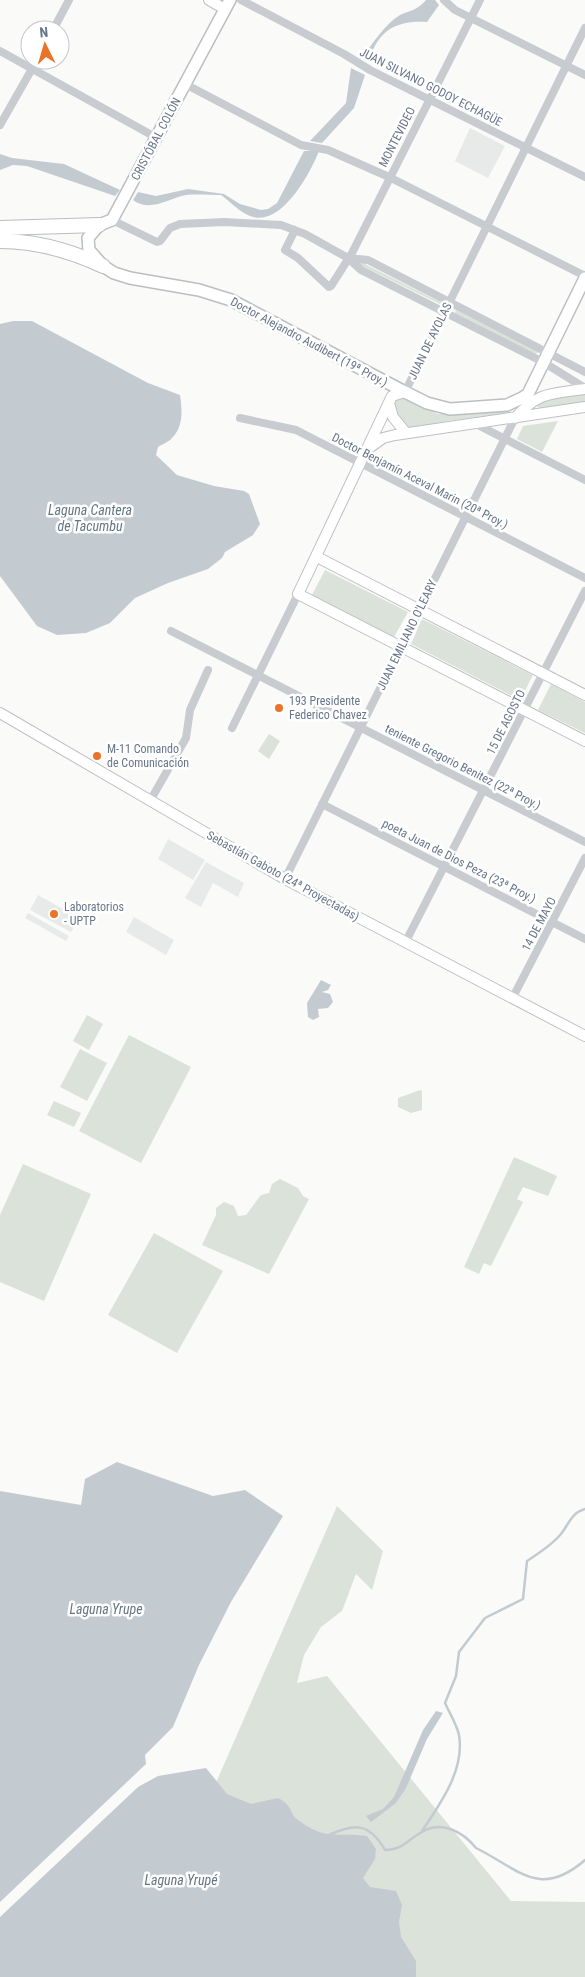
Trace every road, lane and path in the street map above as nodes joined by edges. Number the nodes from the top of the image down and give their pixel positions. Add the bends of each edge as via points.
1 (69, 0) edge
2 (209, 0) edge
3 (241, 0) edge
4 (444, 0) edge
5 (480, 0) edge
6 (227, 4) edge
7 (472, 18) junction
8 (58, 20) edge
9 (585, 28) edge
10 (0, 51) edge
11 (20, 61) edge
12 (566, 65) junction
13 (32, 70) edge
14 (37, 70) edge
15 (585, 75) edge
16 (185, 84) junction
17 (428, 99) junction
18 (0, 125) edge
19 (157, 138) junction
20 (524, 147) junction
21 (389, 177) junction
22 (585, 178) edge
23 (105, 222) junction
24 (487, 227) junction
25 (0, 228) edge
26 (295, 230) junction
27 (0, 242) edge
28 (348, 258) junction
29 (103, 266) junction
30 (585, 277) edge
31 (449, 302) junction
32 (444, 312) junction
33 (545, 357) junction
34 (585, 372) edge
35 (384, 381) junction
36 (585, 388) edge
37 (405, 392) junction
38 (391, 399) junction
39 (585, 407) edge
40 (240, 418) dead end
41 (515, 418) junction
42 (476, 424) junction
43 (406, 433) junction
44 (504, 439) junction
45 (368, 448) junction
46 (361, 464) junction
47 (585, 480) edge
48 (465, 517) junction
49 (317, 558) junction
50 (585, 578) edge
51 (585, 591) edge
52 (298, 594) junction
53 (419, 610) junction
54 (171, 631) dead end
55 (401, 646) junction
56 (208, 670) dead end
57 (257, 674) junction
58 (543, 674) junction
59 (585, 695) edge
60 (525, 710) junction
61 (0, 713) edge
62 (361, 727) junction
63 (232, 728) dead end
64 (585, 741) edge
65 (484, 790) junction
66 (150, 801) junction
67 (322, 804) junction
68 (585, 842) edge
69 (585, 858) edge
70 (445, 867) junction
71 (285, 879) junction
72 (552, 922) junction
73 (585, 939) edge
74 (405, 943) junction
75 (512, 999) junction
76 (585, 1036) edge

1 - 8 street
2 - 6 street
3 - 17 street, JUAN SILVANO GODOY ECHAGÜE
4 - 7 street
5 - 7 street, MONTEVIDEO
6 - 16 main road, CRISTÓBAL COLÓN
7 - 12 street
7 - 17 street, MONTEVIDEO
9 - 12 street, JUAN DE AYOLAS
10 - 11 street
12 - 15 street
12 - 20 street, JUAN DE AYOLAS
13 - 18 street
14 - 19 street
16 - 19 main road, CRISTÓBAL COLÓN
16 - 21 street via 301,144 328,150
17 - 20 street, JUAN SILVANO GODOY ECHAGÜE
17 - 21 street, MONTEVIDEO
19 - 23 main road, CRISTÓBAL COLÓN via 123,200
20 - 22 street, JUAN SILVANO GODOY ECHAGÜE
20 - 24 street, JUAN DE AYOLAS
21 - 24 street
21 - 28 street, MONTEVIDEO
23 - 25 highway
23 - 26 street via 157,242 170,228 180,224 247,223 281,225
23 - 29 main road, CRISTÓBAL COLÓN via 88,238 88,250
24 - 30 street
24 - 31 street, JUAN DE AYOLAS
26 - 28 street
26 - 28 street, MONTEVIDEO via 285,250 329,286 333,285
27 - 29 highway via 34,244
28 - 31 street via 368,260
28 - 32 street via 361,270
29 - 35 main road, Doctor Alejandro Audibert (19ª Proy.) via 130,278 193,289 231,300
30 - 33 main road
31 - 32 street, JUAN DE AYOLAS
31 - 33 street
32 - 33 street
32 - 37 street, JUAN DE AYOLAS
33 - 34 street
33 - 36 street
33 - 37 main road, Doctor Alejandro Audibert (19ª Proy.) via 528,394 507,405 442,408
35 - 37 main road, Doctor Alejandro Audibert (19ª Proy.)
35 - 38 main road via 391,389
36 - 41 street via 541,395
37 - 38 street, JUAN DE AYOLAS
38 - 43 street via 393,417
38 - 45 street
39 - 41 street
40 - 46 street, Doctor Benjamín Aceval Marin (20ª Proy.) via 296,430
41 - 42 street
41 - 44 street, JUAN EMILIANO O'LEARY
42 - 43 street
42 - 44 street
43 - 45 street via 383,438
44 - 47 street
44 - 48 street, JUAN EMILIANO O'LEARY
45 - 46 street
46 - 48 street, Doctor Benjamín Aceval Marin (20ª Proy.)
46 - 49 street
48 - 50 street, Doctor Benjamín Aceval Marin (20ª Proy.)
48 - 53 street, JUAN EMILIANO O'LEARY
49 - 52 street
49 - 53 street
51 - 58 street, 15 DE AGOSTO
52 - 55 street
52 - 57 street
53 - 55 street, JUAN EMILIANO O'LEARY
53 - 58 street
54 - 57 street, teniente Gregorio Benitez (22ª Proy.)
55 - 60 street
55 - 62 street, JUAN EMILIANO O'LEARY
56 - 66 street via 190,710 186,738
57 - 62 street, teniente Gregorio Benitez (22ª Proy.)
57 - 63 street
58 - 59 street
58 - 60 street, 15 DE AGOSTO
60 - 64 street
60 - 65 street, 15 DE AGOSTO
61 - 66 street, Sebastián Gaboto (24ª Proyectadas)
62 - 65 street, teniente Gregorio Benitez (22ª Proy.)
62 - 67 street, JUAN EMILIANO O'LEARY
65 - 68 street, teniente Gregorio Benitez (22ª Proy.)
65 - 70 street, 15 DE AGOSTO
66 - 71 street, Sebastián Gaboto (24ª Proyectadas)
67 - 70 street, poeta Juan de Dios Peza (23ª Proy.)
67 - 71 street, JUAN EMILIANO O'LEARY
69 - 72 street, 14 DE MAYO
70 - 72 street, poeta Juan de Dios Peza (23ª Proy.)
70 - 74 street, 15 DE AGOSTO
71 - 74 street, Sebastián Gaboto (24ª Proyectadas)
72 - 73 street, poeta Juan de Dios Peza (23ª Proy.)
72 - 75 street, 14 DE MAYO
74 - 75 street, Sebastián Gaboto (24ª Proyectadas)
75 - 76 street, Sebastián Gaboto (24ª Proyectadas)

